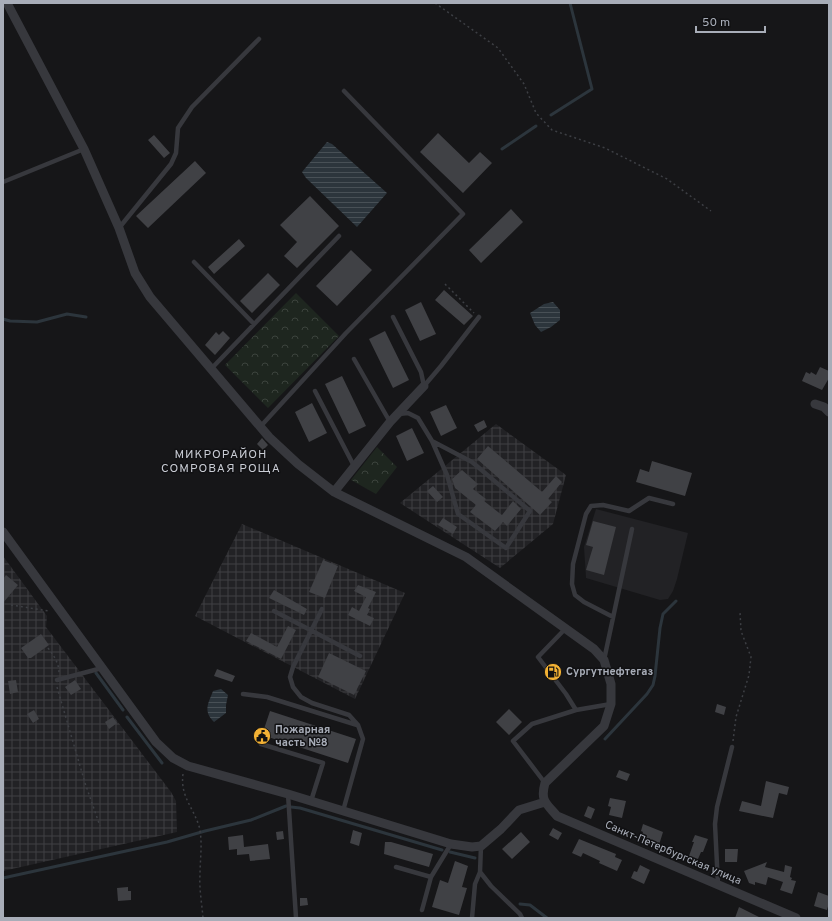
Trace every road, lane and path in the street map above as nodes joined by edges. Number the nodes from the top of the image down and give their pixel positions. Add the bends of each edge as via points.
1 (7, 3) edge
2 (435, 3) edge
3 (259, 40) dead end
4 (344, 92) dead end
5 (84, 149) junction
6 (3, 182) edge
7 (711, 212) dead end
8 (119, 228) junction
9 (339, 236) dead end
10 (194, 262) dead end
11 (445, 284) dead end
12 (393, 317) dead end
13 (479, 317) joint
14 (254, 324) junction
15 (354, 359) dead end
16 (211, 369) junction
17 (424, 386) junction
18 (315, 391) dead end
19 (815, 404) dead end
20 (829, 412) edge
21 (397, 415) junction
22 (390, 422) junction
23 (260, 427) junction
24 (432, 441) junction
25 (354, 466) junction
26 (334, 492) junction
27 (673, 504) dead end
28 (632, 529) dead end
29 (3, 532) edge
30 (11, 605) dead end
31 (58, 607) junction
32 (322, 609) dead end
33 (274, 611) dead end
34 (740, 612) dead end
35 (613, 617) junction
36 (566, 628) junction
37 (311, 630) junction
38 (48, 648) dead end
39 (360, 656) dead end
40 (604, 660) junction
41 (102, 668) junction
42 (57, 680) junction
43 (243, 694) dead end
44 (611, 704) junction
45 (576, 710) junction
46 (358, 725) junction
47 (261, 744) dead end
48 (732, 747) joint
49 (188, 766) junction
50 (544, 783) junction
51 (288, 794) junction
52 (311, 801) junction
53 (545, 802) junction
54 (342, 811) junction
55 (100, 826) dead end
56 (451, 844) junction
57 (481, 846) junction
58 (396, 867) dead end
59 (480, 872) junction
60 (431, 877) junction
61 (718, 885) junction
62 (422, 910) dead end
63 (203, 918) edge
64 (296, 918) edge
65 (472, 918) edge
66 (522, 918) edge
67 (796, 918) edge

1 - 5 street
2 - 7 path via 498,48 524,84 536,113 552,130 605,148 653,172
3 - 8 lane via 192,107 178,128 176,153 171,164
4 - 23 lane via 463,214 346,333
5 - 6 lane
5 - 8 street
8 - 16 street via 135,273 150,297
9 - 14 lane
10 - 14 lane
11 - 13 path
12 - 17 lane via 421,372
13 - 17 lane
14 - 16 lane
15 - 22 lane
16 - 23 street
17 - 21 street
18 - 25 lane
19 - 20 street
21 - 22 street
21 - 24 lane via 408,413 418,418
22 - 25 street
23 - 26 street via 298,464
24 - 24 lane via 447,476 458,514 506,548 530,511 472,462
25 - 26 street
26 - 36 street via 466,557
27 - 35 lane via 649,498 629,511 603,505 591,506 586,514 573,564 572,584 575,595
28 - 35 lane
29 - 31 street
30 - 31 path via 51,611
31 - 41 street
32 - 37 lane
33 - 37 lane
34 - 48 path via 741,631 751,657 749,675 736,717
35 - 40 lane
36 - 40 street
36 - 45 lane via 538,657
37 - 39 lane
37 - 46 lane via 293,667 290,677 293,687 301,697 349,715
38 - 42 path via 59,666
40 - 44 street via 611,684
41 - 42 lane
41 - 49 street via 156,742 173,758
42 - 55 path via 57,690
43 - 46 lane via 274,699
44 - 45 lane
44 - 50 street via 604,726
45 - 50 lane via 532,724 514,741
46 - 54 lane via 363,739
47 - 52 lane via 323,763
48 - 61 lane via 715,824
49 - 51 street
49 - 63 path via 183,774 182,785 201,837
50 - 53 street via 542,793
51 - 52 street
51 - 64 lane
52 - 54 street
53 - 57 street via 519,810
53 - 61 street, Санкт-Петербургская улица via 557,816
54 - 56 street
56 - 57 street
56 - 60 lane
57 - 59 lane
58 - 60 lane
59 - 65 lane via 475,884
59 - 66 lane
60 - 62 lane
61 - 67 street, Санкт-Петербургская улица

